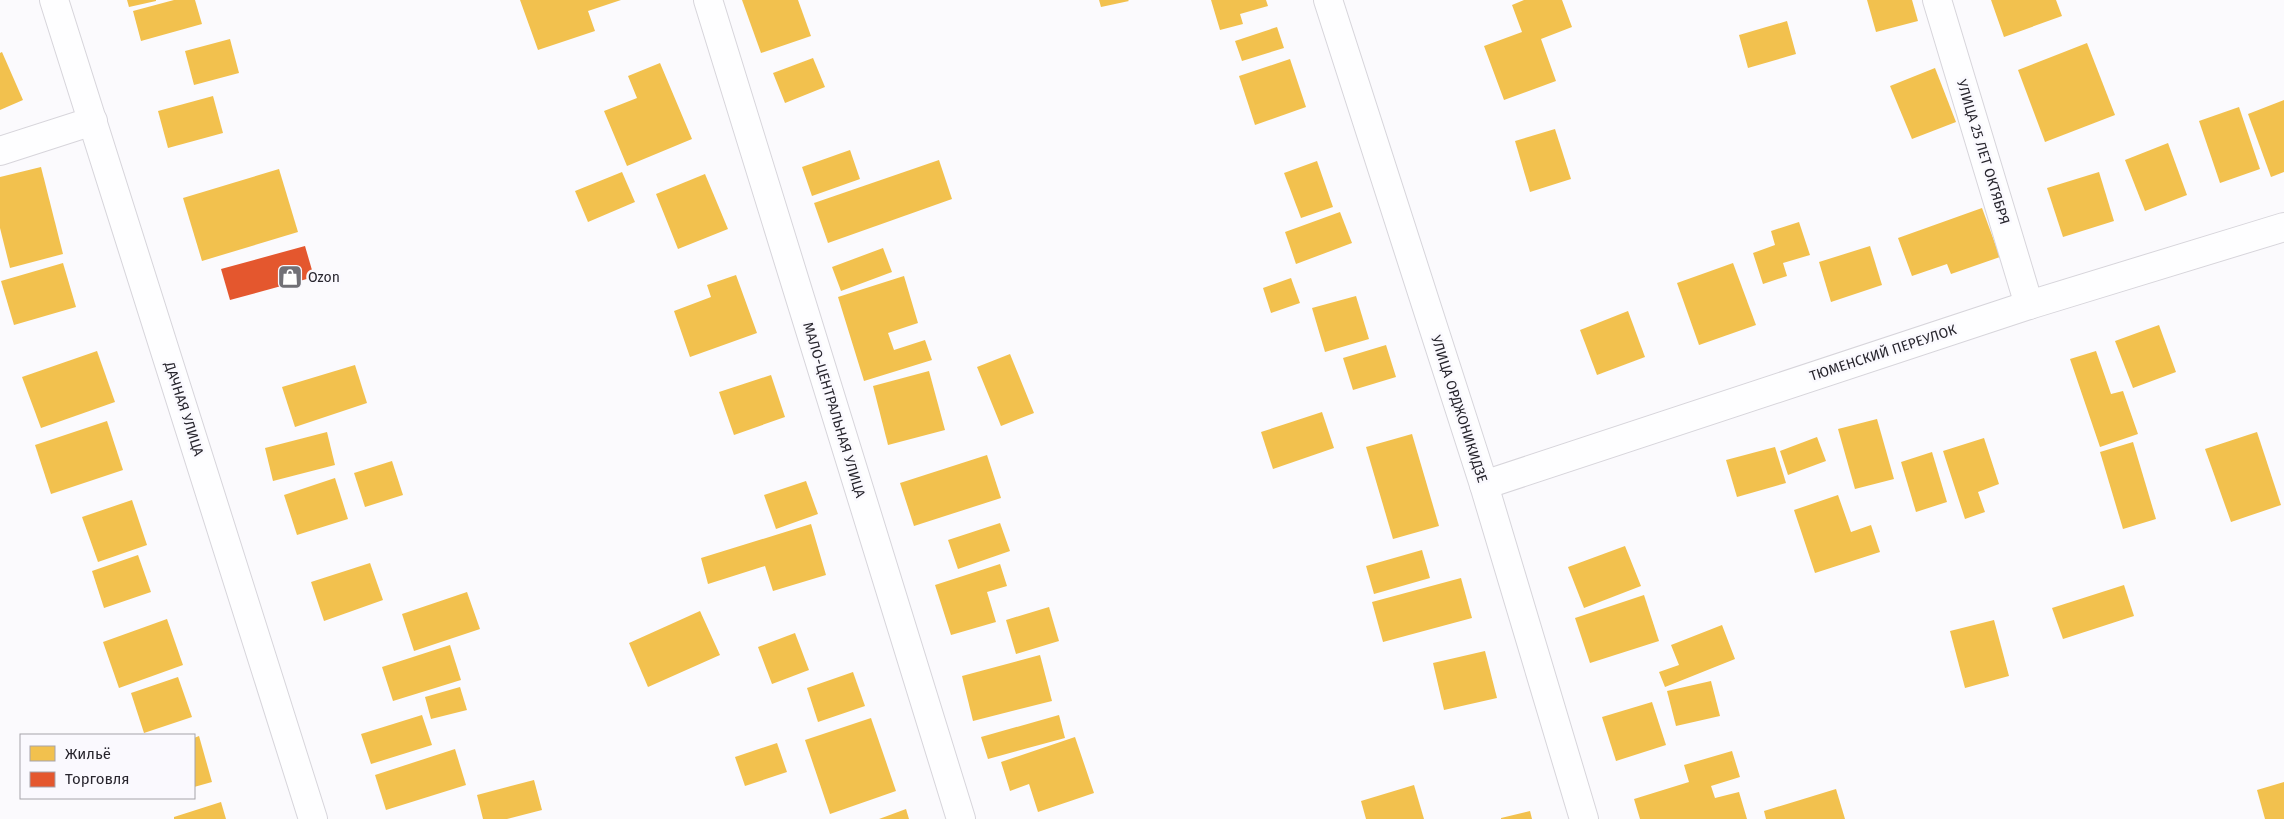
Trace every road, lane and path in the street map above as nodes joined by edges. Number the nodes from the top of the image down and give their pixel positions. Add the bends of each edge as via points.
1 (54, 0) edge
2 (708, 0) edge
3 (1328, 0) edge
4 (1937, 0) edge
5 (93, 121) junction
6 (0, 151) edge
7 (2284, 227) edge
8 (2029, 305) junction
9 (1484, 485) junction
10 (313, 819) edge
11 (961, 819) edge
12 (1584, 819) edge

1 - 5 street, ДАЧНАЯ УЛИЦА
2 - 11 street, МАЛО-ЦЕНТРАЛЬНАЯ УЛИЦА
3 - 9 street, УЛИЦА ОРДЖОНИКИДЗЕ
4 - 8 street, УЛИЦА 25 ЛЕТ ОКТЯБРЯ
5 - 6 street
5 - 10 street, ДАЧНАЯ УЛИЦА
7 - 8 street, ТЮМЕНСКИЙ ПЕРЕУЛОК
8 - 9 street, ТЮМЕНСКИЙ ПЕРЕУЛОК
9 - 12 street, УЛИЦА ОРДЖОНИКИДЗЕ

